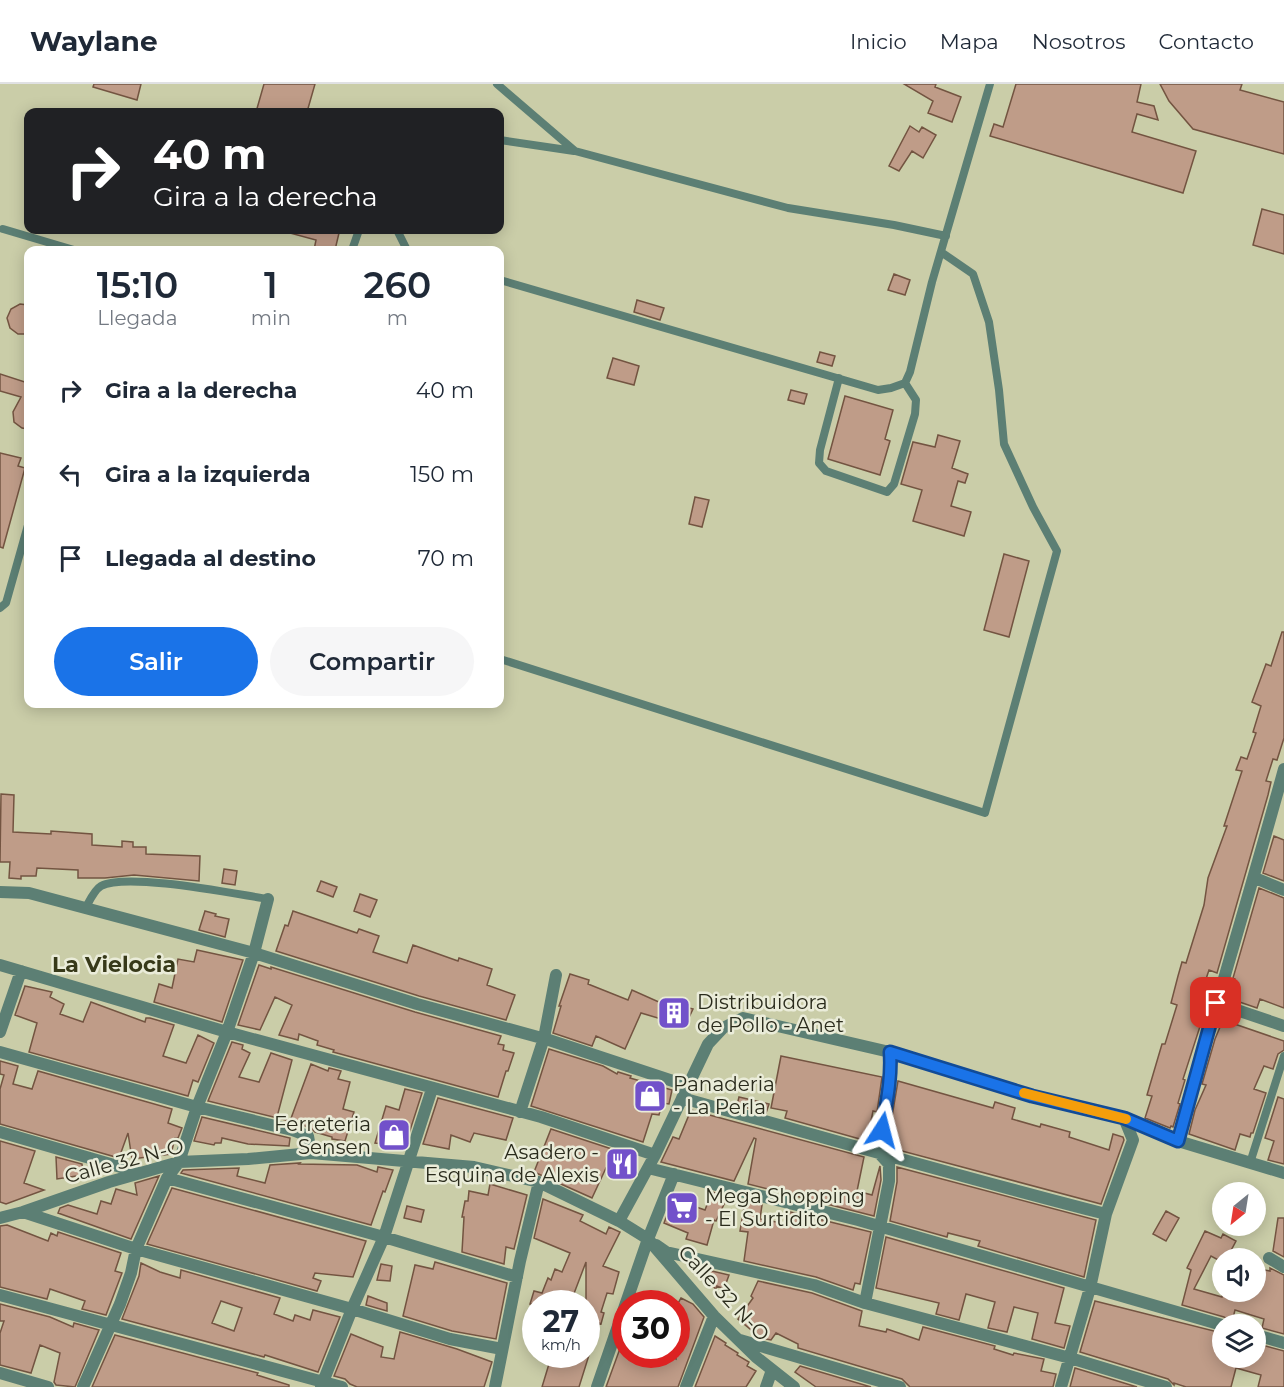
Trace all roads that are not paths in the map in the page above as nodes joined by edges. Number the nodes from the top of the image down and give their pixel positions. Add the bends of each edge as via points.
1 (497, 84) edge
2 (990, 84) edge
3 (504, 141) edge
4 (575, 151) junction
5 (3, 229) dead end
6 (946, 236) junction
7 (60, 246) edge
8 (941, 252) junction
9 (504, 281) edge
10 (839, 378) junction
11 (905, 382) junction
12 (24, 539) edge
13 (0, 608) edge
14 (504, 659) edge
15 (1284, 769) edge
16 (1279, 807) edge
17 (1255, 878) junction
18 (1284, 890) edge
19 (0, 892) edge
20 (268, 899) joint
21 (86, 909) junction
22 (254, 952) junction
23 (0, 965) edge
24 (21, 972) junction
25 (556, 975) dead end
26 (1216, 1003) junction
27 (1284, 1026) edge
28 (0, 1032) edge
29 (227, 1032) junction
30 (544, 1038) junction
31 (0, 1052) edge
32 (890, 1052) junction
33 (1284, 1056) edge
34 (688, 1086) junction
35 (432, 1089) junction
36 (682, 1098) junction
37 (197, 1107) junction
38 (520, 1112) junction
39 (1124, 1118) junction
40 (0, 1132) edge
41 (1178, 1141) junction
42 (878, 1152) junction
43 (311, 1153) junction
44 (654, 1155) junction
45 (179, 1162) junction
46 (407, 1162) junction
47 (1250, 1163) junction
48 (648, 1168) junction
49 (139, 1172) junction
50 (1284, 1173) edge
51 (674, 1174) junction
52 (168, 1178) junction
53 (539, 1182) junction
54 (23, 1212) junction
55 (1106, 1214) junction
56 (0, 1218) edge
57 (618, 1221) junction
58 (881, 1226) junction
59 (384, 1237) junction
60 (648, 1239) junction
61 (136, 1249) junction
62 (1269, 1258) dead end
63 (1284, 1267) edge
64 (517, 1277) junction
65 (1090, 1287) junction
66 (0, 1294) edge
67 (865, 1303) junction
68 (352, 1309) junction
69 (714, 1316) junction
70 (1212, 1323) edge
71 (109, 1324) junction
72 (1266, 1338) edge
73 (738, 1340) junction
74 (1284, 1343) edge
75 (502, 1349) junction
76 (1070, 1358) junction
77 (772, 1370) junction
78 (0, 1373) edge
79 (322, 1384) edge
80 (48, 1387) edge
81 (83, 1387) edge
82 (342, 1387) edge
83 (495, 1387) edge
84 (597, 1387) edge
85 (686, 1387) edge
86 (766, 1387) edge
87 (794, 1387) edge
88 (900, 1387) edge
89 (1061, 1387) edge
90 (1166, 1387) edge

1 - 4 lane
2 - 6 lane
3 - 4 lane
4 - 6 lane via 788,208
5 - 7 lane
6 - 8 lane
8 - 11 lane
8 - 14 lane via 973,274 989,321 1004,444 1057,551 985,813
9 - 10 lane
10 - 11 lane via 878,390
10 - 11 lane via 819,463 826,471 887,492 894,484 915,414 915,400
12 - 13 lane via 6,603
15 - 16 street
16 - 17 street
17 - 18 street
17 - 26 street
19 - 21 street via 29,893
20 - 21 lane via 141,882 102,885
20 - 22 street
21 - 22 street
22 - 29 street
22 - 30 street via 417,1004
23 - 24 street
24 - 28 street
24 - 29 street
25 - 30 street
26 - 27 street
26 - 41 street
29 - 35 street
29 - 37 street
30 - 34 street
30 - 38 street
31 - 37 street
32 - 34 street via 743,1018 723,1028 708,1044
32 - 39 street via 1032,1096
32 - 42 street via 889,1087
33 - 47 lane
34 - 36 street
35 - 38 street
35 - 46 street
36 - 42 street
36 - 44 street
37 - 43 street via 308,1136
37 - 45 street
38 - 44 street
39 - 41 street
39 - 55 street via 1133,1140
40 - 49 street
41 - 47 street
42 - 55 street
42 - 58 street via 889,1164
43 - 45 street, Calle 32 N-O
43 - 46 street, Calle 32 N-O
44 - 48 street
45 - 49 street, Calle 32 N-O
45 - 52 street
46 - 53 street, Calle 32 N-O via 474,1167
46 - 59 street
47 - 50 street
48 - 51 street
48 - 57 street
49 - 54 street, Calle 32 N-O
51 - 58 street
51 - 60 street
52 - 59 street
52 - 61 street
53 - 57 street, Calle 32 N-O
53 - 64 street
54 - 56 street, Calle 32 N-O
54 - 61 street
55 - 65 street
57 - 60 street, Calle 32 N-O
58 - 65 street
58 - 67 street
59 - 64 street
59 - 68 street
60 - 67 street via 666,1252 814,1285
60 - 69 street, Calle 32 N-O
60 - 84 street
61 - 68 street
61 - 71 street via 131,1273
62 - 63 street
64 - 75 street
65 - 70 street
65 - 76 street
66 - 71 street
67 - 76 street
68 - 75 street via 450,1339
68 - 79 street
69 - 73 street, Calle 32 N-O
69 - 85 street
71 - 79 street
71 - 81 street
72 - 74 street
73 - 77 street, Calle 32 N-O
73 - 88 street
75 - 83 street
76 - 89 street
76 - 90 street
77 - 86 street
77 - 87 street, Calle 32 N-O
78 - 80 street
79 - 82 street

